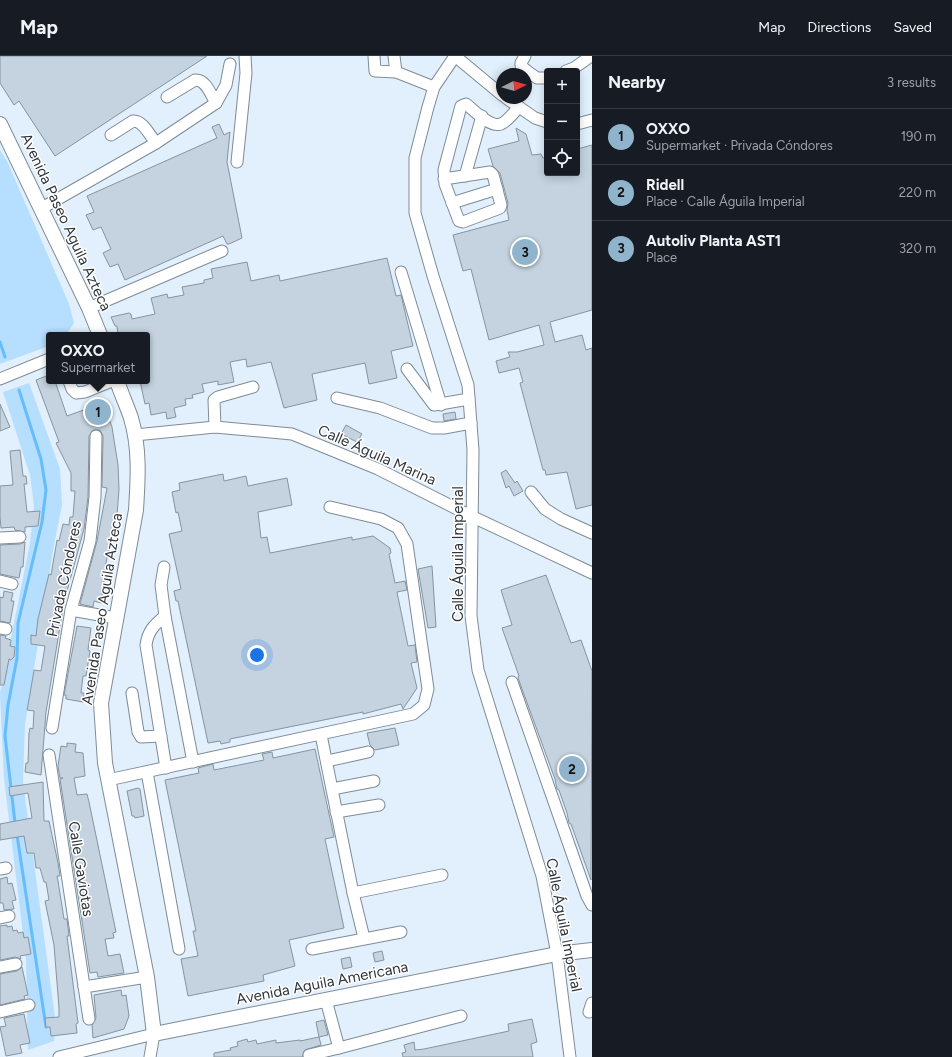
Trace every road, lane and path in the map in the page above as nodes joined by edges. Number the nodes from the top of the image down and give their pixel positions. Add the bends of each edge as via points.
1 (245, 56) edge
2 (374, 56) edge
3 (394, 56) edge
4 (455, 56) edge
5 (525, 56) edge
6 (591, 56) edge
7 (230, 64) dead end
8 (522, 68) edge
9 (574, 68) edge
10 (396, 72) junction
11 (532, 76) edge
12 (544, 78) edge
13 (434, 88) junction
14 (496, 90) edge
15 (167, 97) dead end
16 (216, 103) junction
17 (515, 104) edge
18 (519, 107) junction
19 (482, 116) junction
20 (592, 120) edge
21 (544, 121) edge
22 (580, 123) edge
23 (0, 124) edge
24 (111, 135) dead end
25 (156, 144) junction
26 (237, 162) dead end
27 (465, 176) junction
28 (444, 179) junction
29 (497, 189) junction
30 (452, 203) junction
31 (42, 208) junction
32 (222, 251) dead end
33 (401, 272) dead end
34 (89, 308) junction
35 (99, 332) edge
36 (46, 360) edge
37 (407, 369) dead end
38 (0, 379) edge
39 (70, 384) edge
40 (105, 384) edge
41 (117, 384) edge
42 (253, 387) dead end
43 (336, 398) dead end
44 (469, 399) junction
45 (441, 405) junction
46 (471, 423) junction
47 (215, 428) junction
48 (134, 435) junction
49 (96, 436) dead end
50 (531, 492) dead end
51 (330, 507) dead end
52 (471, 516) junction
53 (592, 533) edge
54 (20, 537) dead end
55 (0, 538) edge
56 (164, 567) dead end
57 (592, 573) edge
58 (0, 581) edge
59 (12, 584) dead end
60 (71, 610) junction
61 (165, 616) junction
62 (116, 618) junction
63 (512, 682) dead end
64 (132, 693) dead end
65 (52, 728) dead end
66 (321, 735) junction
67 (161, 736) junction
68 (368, 752) dead end
69 (50, 755) dead end
70 (327, 761) junction
71 (193, 762) junction
72 (166, 768) junction
73 (147, 772) junction
74 (108, 780) junction
75 (374, 781) dead end
76 (332, 789) junction
77 (379, 805) dead end
78 (336, 812) junction
79 (442, 875) dead end
80 (353, 893) junction
81 (592, 905) edge
82 (401, 932) dead end
83 (364, 938) junction
84 (179, 949) dead end
85 (312, 949) dead end
86 (592, 950) edge
87 (557, 954) junction
88 (16, 964) dead end
89 (0, 967) edge
90 (147, 977) junction
91 (84, 987) junction
92 (326, 1000) junction
93 (29, 1005) dead end
94 (0, 1012) edge
95 (461, 1016) dead end
96 (89, 1019) dead end
97 (154, 1034) junction
98 (339, 1048) junction
99 (309, 1055) dead end
100 (59, 1057) edge
101 (150, 1057) edge
102 (570, 1057) edge

1 - 26 street via 246,73
2 - 10 street via 375,71
3 - 10 street
4 - 13 street, Calle Águila Imperial
4 - 14 street
5 - 8 street via 520,63
6 - 9 street
7 - 16 street via 226,85
10 - 13 street
11 - 12 street
13 - 44 street, Calle Águila Imperial via 415,158 415,212 468,385
15 - 16 street via 199,79
16 - 25 street
17 - 18 street
18 - 19 street via 500,124 490,123
18 - 21 street
19 - 27 street
19 - 28 street via 466,104 461,106 444,170
20 - 22 street
23 - 31 main road, Avenida Paseo Aguila Azteca
24 - 25 street via 132,121 137,121
25 - 31 street
27 - 28 street
27 - 29 street via 490,172
28 - 30 street
29 - 30 street
29 - 30 street via 500,208 463,222 458,219
31 - 34 main road, Avenida Paseo Aguila Azteca
32 - 34 street
33 - 45 street
34 - 35 main road, Avenida Paseo Aguila Azteca
36 - 38 street
37 - 45 street via 431,403
39 - 40 street via 76,393
41 - 48 main road, Avenida Paseo Aguila Azteca via 131,419
42 - 47 street via 214,400
43 - 46 street via 380,408 432,428
44 - 45 street
44 - 46 street, Calle Águila Imperial
46 - 52 street, Calle Águila Imperial
47 - 48 street, Calle Águila Marina
47 - 52 street, Calle Águila Marina via 292,434 378,469
48 - 62 main road, Avenida Paseo Aguila Azteca via 138,481 136,510
49 - 60 street, Privada Cóndores via 95,498 90,541
50 - 53 street via 545,509
51 - 66 street via 381,519 398,528 407,544 428,689 424,705 413,714
52 - 57 street, Calle Águila Marina
52 - 87 street, Calle Águila Imperial via 471,616 478,670 542,876
54 - 55 street
56 - 61 street via 161,585
58 - 59 street
60 - 62 street
60 - 65 street, Privada Cóndores
61 - 67 street via 153,626 146,645
61 - 71 street
62 - 74 main road, Avenida Paseo Aguila Azteca via 102,703
63 - 81 street
64 - 67 street via 141,737
66 - 70 street
66 - 71 street
67 - 72 street
68 - 70 street
69 - 91 street, Calle Gaviotas
70 - 76 street
71 - 72 street
72 - 73 street
73 - 74 street
73 - 84 street
74 - 90 main road, Avenida Paseo Aguila Azteca
75 - 76 street
76 - 78 street
77 - 78 street
78 - 80 street
79 - 80 street
80 - 83 street
82 - 83 street
83 - 85 street
86 - 87 main road, Avenida Aguila Americana
87 - 92 main road, Avenida Aguila Americana
87 - 102 street, Calle Águila Imperial
88 - 89 street
90 - 91 street
90 - 97 main road, Avenida Paseo Aguila Azteca
91 - 96 street, Calle Gaviotas
92 - 97 main road, Avenida Aguila Americana
92 - 98 street
93 - 94 street
95 - 98 street
97 - 100 street, Avenida Aguila Americana
97 - 101 street
98 - 99 street

